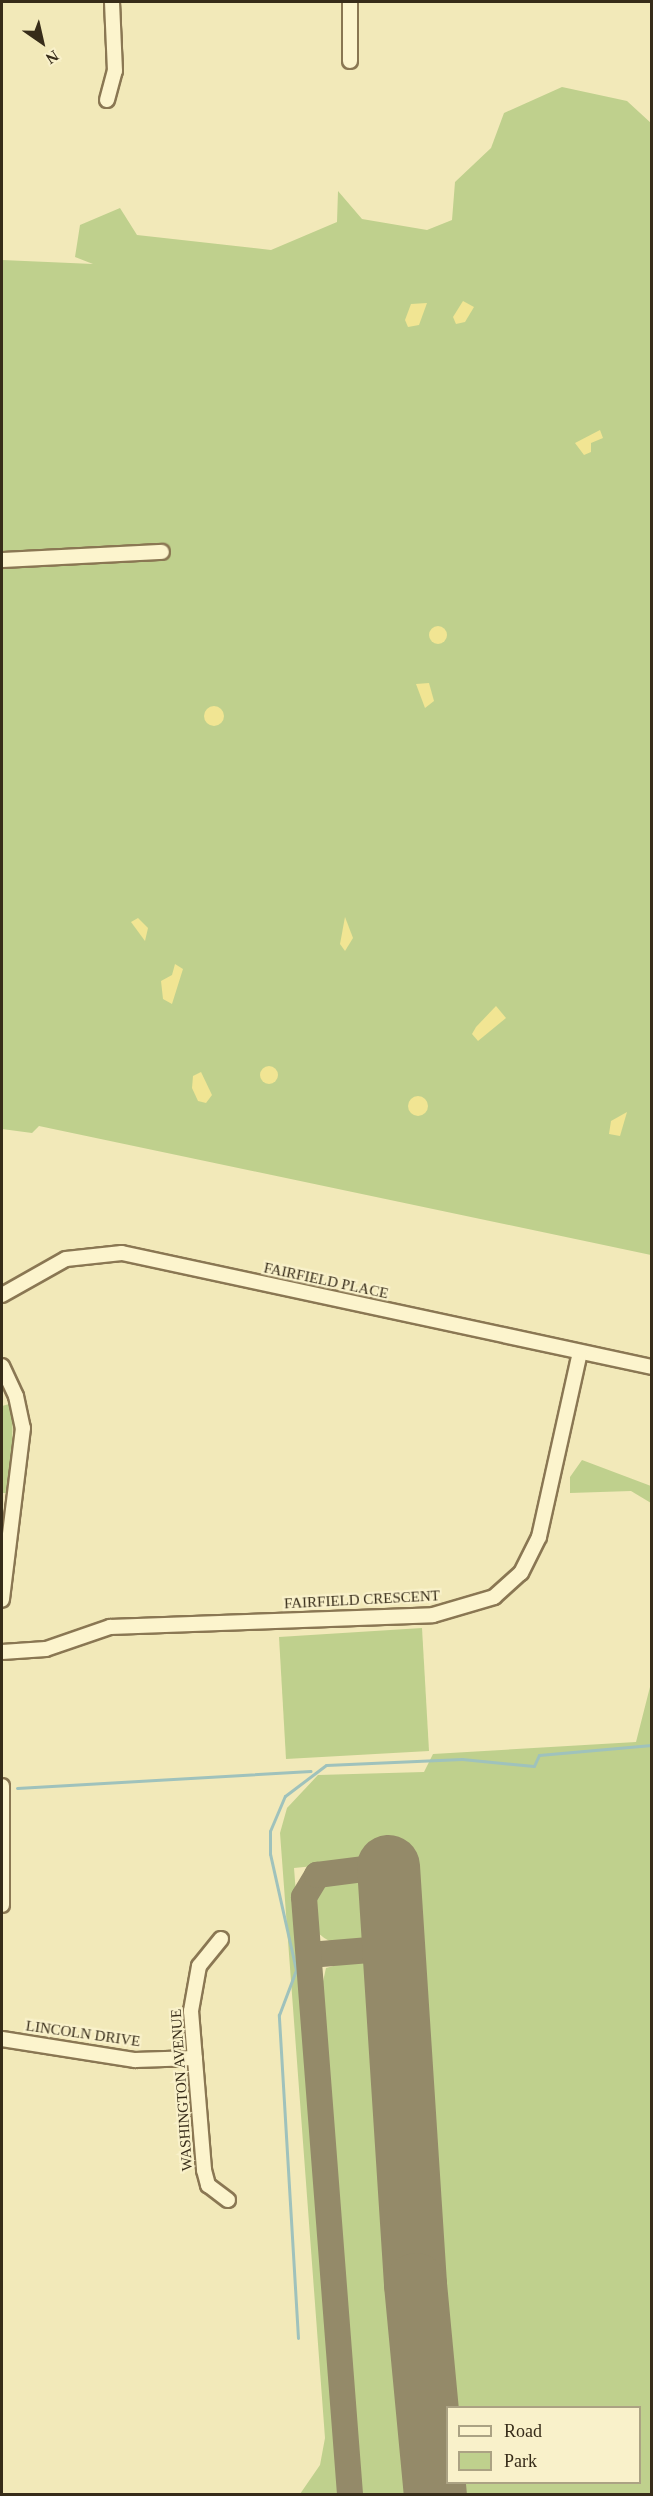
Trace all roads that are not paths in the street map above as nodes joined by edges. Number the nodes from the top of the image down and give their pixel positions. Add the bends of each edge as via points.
1 (112, 2) edge
2 (350, 2) edge
3 (350, 61) dead end
4 (106, 100) dead end
5 (162, 552) dead end
6 (2, 560) edge
7 (2, 1295) edge
8 (580, 1352) junction
9 (2, 1366) edge
10 (651, 1367) edge
11 (2, 1600) edge
12 (2, 1652) edge
13 (2, 1786) edge
14 (2, 1905) edge
15 (221, 1939) dead end
16 (2, 2039) edge
17 (195, 2058) junction
18 (228, 2200) dead end

1 - 4 street via 115,71
2 - 3 street
5 - 6 street
7 - 8 street, FAIRFIELD PLACE via 66,1258 122,1253
8 - 10 street, FAIRFIELD PLACE
8 - 12 street, FAIRFIELD CRESCENT via 539,1537 521,1573 494,1597 433,1614 110,1627 46,1649
9 - 11 street via 19,1402 23,1428
13 - 14 street
15 - 17 street, WASHINGTON AVENUE via 199,1966 193,1984
16 - 17 street, LINCOLN DRIVE via 135,2060
17 - 18 street, WASHINGTON AVENUE via 208,2185

